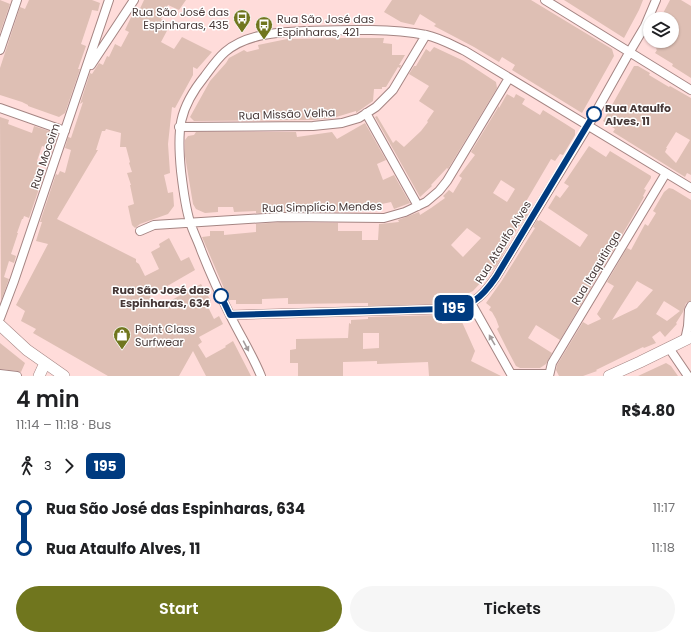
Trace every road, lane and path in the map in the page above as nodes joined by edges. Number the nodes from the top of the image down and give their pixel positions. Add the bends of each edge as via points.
1 (17, 0) edge
2 (109, 0) edge
3 (134, 0) edge
4 (545, 0) edge
5 (656, 0) edge
6 (426, 35) junction
7 (0, 50) edge
8 (630, 54) junction
9 (85, 74) junction
10 (509, 78) junction
11 (691, 90) edge
12 (0, 108) edge
13 (366, 113) junction
14 (588, 126) junction
15 (179, 127) junction
16 (65, 131) junction
17 (666, 173) junction
18 (691, 188) edge
19 (418, 206) junction
20 (190, 223) junction
21 (140, 231) dead end
22 (471, 303) junction
23 (690, 309) edge
24 (230, 315) junction
25 (0, 318) edge
26 (0, 325) edge
27 (688, 338) edge
28 (669, 348) junction
29 (45, 363) junction
30 (0, 374) edge
31 (549, 375) edge
32 (17, 376) edge
33 (39, 376) edge
34 (64, 376) edge
35 (261, 376) edge
36 (609, 376) edge
37 (688, 376) edge

1 - 7 street
2 - 9 street, Rua Mocoim
3 - 9 street
4 - 8 street
5 - 8 street, Rua Ataulfo Alves
6 - 10 street via 465,51
6 - 13 street, Rua Missão Velha via 393,90
6 - 15 street via 386,31 314,31 272,34 246,40 224,53 198,84 189,99
8 - 11 street
8 - 14 street, Rua Ataulfo Alves
9 - 16 street, Rua Mocoim
10 - 14 street
10 - 19 street, Rua Simplício Mendes via 447,181 439,191
12 - 16 street
13 - 15 street, Rua Missão Velha via 342,123 313,126
13 - 19 street
14 - 17 street
14 - 22 street, Rua Ataulfo Alves via 496,277 487,290
15 - 20 street via 182,180
16 - 25 street, Rua Mocoim
17 - 18 street
17 - 31 street, Rua Itaquitinga via 552,363
19 - 20 street, Rua Simplício Mendes via 384,218 281,218
20 - 21 street, Rua Simplício Mendes via 154,226
20 - 24 street
22 - 24 street, Rua Ataulfo Alves via 443,309
31 -> 22 street via 511,374
23 - 27 street
24 -> 35 street
26 - 29 main road
27 - 28 main road
28 - 36 main road
28 - 37 street
29 - 33 main road
29 - 34 main road
30 - 32 street

